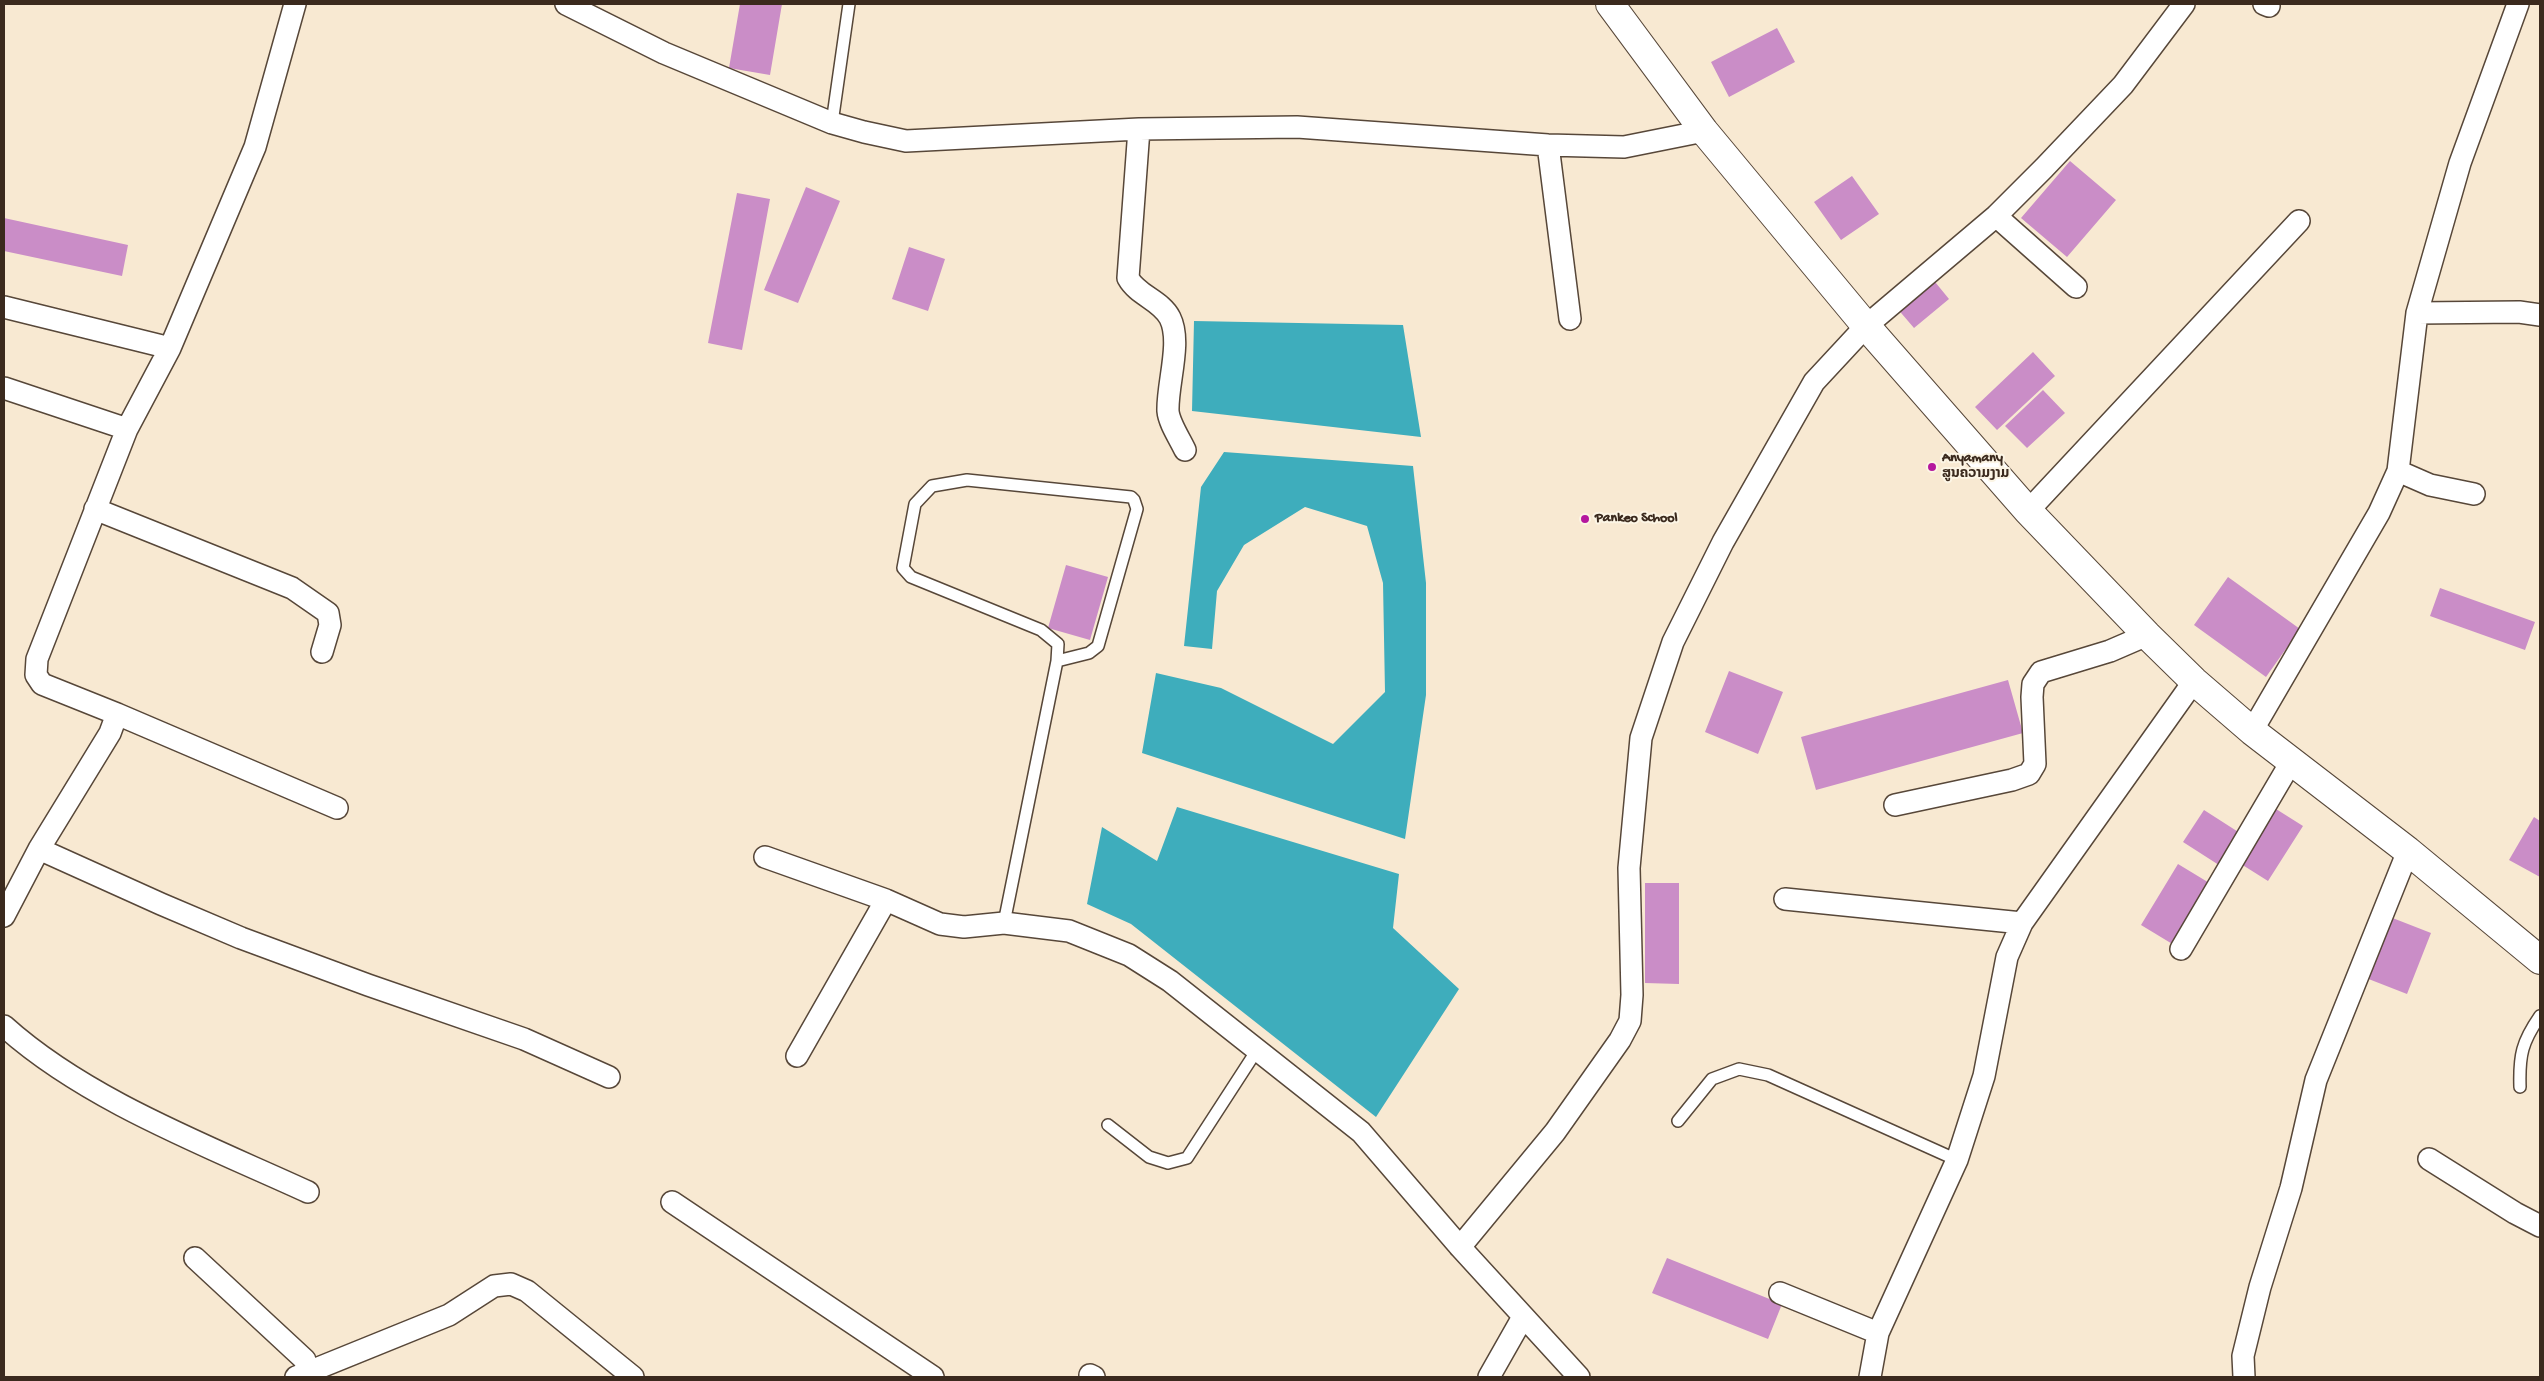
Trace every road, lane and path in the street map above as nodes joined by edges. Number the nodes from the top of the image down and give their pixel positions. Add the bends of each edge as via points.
1 (295, 4) edge
2 (566, 4) edge
3 (849, 4) edge
4 (1610, 4) edge
5 (2184, 4) edge
6 (2518, 4) edge
7 (832, 123) junction
8 (1139, 129) junction
9 (1704, 131) junction
10 (1548, 145) junction
11 (1996, 216) junction
12 (2299, 221) dead end
13 (2076, 286) dead end
14 (4, 307) edge
15 (2417, 313) junction
16 (2540, 315) edge
17 (1570, 318) dead end
18 (1866, 326) junction
19 (170, 348) junction
20 (4, 388) edge
21 (127, 429) junction
22 (1185, 450) dead end
23 (2398, 471) junction
24 (2474, 494) dead end
25 (95, 509) junction
26 (2028, 511) junction
27 (2147, 635) junction
28 (322, 652) dead end
29 (1058, 661) junction
30 (2194, 681) junction
31 (117, 714) junction
32 (2252, 731) junction
33 (2291, 762) junction
34 (1895, 805) dead end
35 (337, 808) dead end
36 (39, 849) junction
37 (2408, 851) junction
38 (765, 857) dead end
39 (1785, 899) dead end
40 (886, 900) junction
41 (4, 916) edge
42 (1004, 923) junction
43 (2022, 923) junction
44 (2181, 949) dead end
45 (2540, 960) edge
46 (2540, 1016) edge
47 (4, 1026) edge
48 (1257, 1050) junction
49 (797, 1056) dead end
50 (609, 1077) dead end
51 (2520, 1087) dead end
52 (1678, 1121) dead end
53 (1108, 1125) dead end
54 (2429, 1159) dead end
55 (1957, 1160) junction
56 (308, 1192) dead end
57 (672, 1202) dead end
58 (2540, 1226) edge
59 (1460, 1247) junction
60 (195, 1258) dead end
61 (1780, 1293) dead end
62 (1524, 1316) junction
63 (1878, 1333) junction
64 (302, 1375) edge
65 (633, 1377) edge
66 (933, 1377) edge
67 (1489, 1377) edge
68 (1573, 1377) edge
69 (1870, 1377) edge
70 (2244, 1377) edge

1 - 19 street via 255,147
2 - 7 street via 664,53
3 - 7 lane
4 - 9 main road
5 - 11 street via 2123,85
6 - 15 street via 2460,164
7 - 8 street via 906,141
8 - 10 street via 1298,128
8 - 22 street via 1128,278 1133,286 1160,305 1170,318 1174,335 1168,413
9 - 10 street via 1624,147
9 - 18 main road
10 - 17 street
11 - 13 street
11 - 18 street
12 - 26 street
14 - 19 street
15 - 16 street via 2518,312
15 - 23 street
18 - 26 main road
18 - 59 street via 1814,382 1724,542 1673,642 1641,738 1629,868 1630,1021 1555,1132
19 - 21 street
20 - 21 street
21 - 25 street
23 - 24 street via 2430,485
23 - 32 street via 2379,513
25 - 28 street via 292,588 308,598 328,613 330,625
25 - 31 street via 37,659 36,675 42,684
26 - 27 main road
27 - 30 main road
27 - 34 street via 2110,651 2040,672 2033,684 2035,764 2029,774
29 - 29 lane via 1089,653 1098,646 1137,509 1134,500 1130,496 1105,493 967,480 932,486 915,504 903,568 911,577 1041,630 1058,644
29 - 42 lane
30 - 32 main road
30 - 43 street
31 - 35 street
31 - 36 street via 110,733
32 - 33 main road
33 - 37 main road
33 - 44 street
36 - 41 street
36 - 50 street via 241,938 524,1039
37 - 45 main road
37 - 70 street via 2316,1080 2292,1188 2260,1287 2243,1356
38 - 40 street
39 - 43 street
40 - 42 street via 940,924 964,927
40 - 49 street
42 - 48 street via 1069,931 1129,954 1170,981
43 - 55 street via 2007,958 1984,1076
46 - 51 lane via 2526,1036 2519,1068
47 - 56 street via 30,1050 130,1109
48 - 53 lane via 1187,1158 1168,1163 1149,1157
48 - 59 street via 1362,1132
52 - 55 lane via 1712,1080 1739,1070 1768,1075
54 - 58 street
55 - 63 street
57 - 66 street
59 - 62 street
60 - 64 street via 305,1360
61 - 63 street
62 - 67 street
62 - 68 street
63 - 69 street
64 - 65 street via 449,1316 494,1286 511,1284 527,1291

